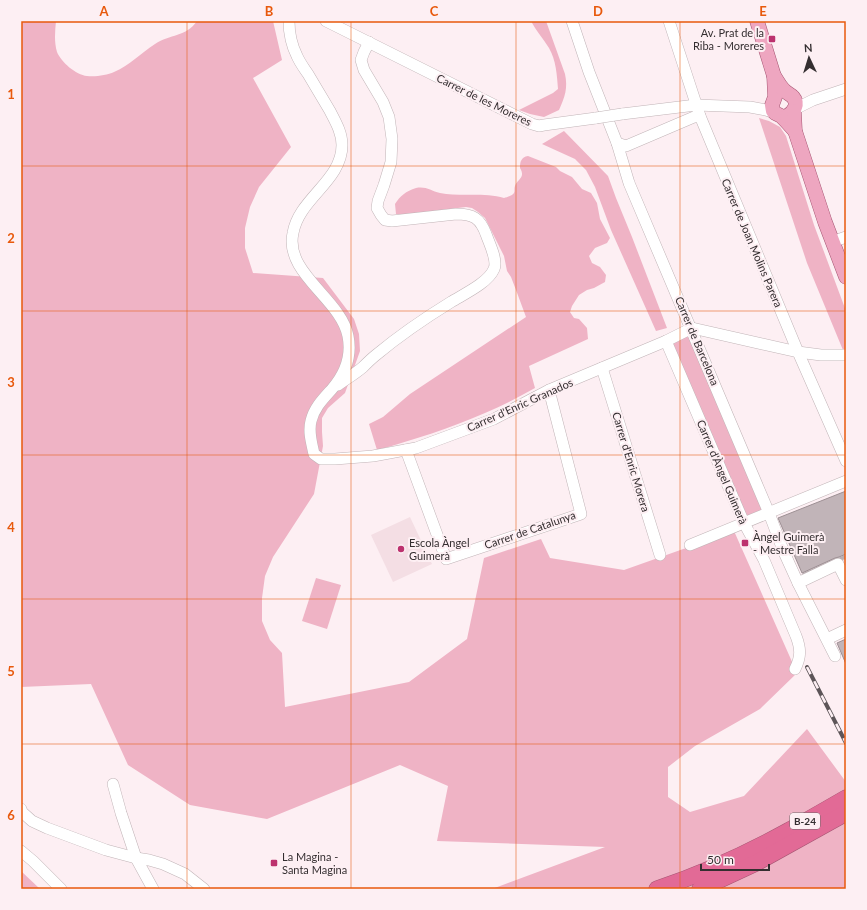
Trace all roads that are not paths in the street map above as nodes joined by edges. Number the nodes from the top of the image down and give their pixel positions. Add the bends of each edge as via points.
1 (288, 21) edge
2 (326, 21) edge
3 (572, 21) edge
4 (669, 21) edge
5 (757, 21) edge
6 (369, 42) junction
7 (846, 89) edge
8 (696, 105) junction
9 (784, 105) junction
10 (700, 116) junction
11 (617, 143) junction
12 (846, 237) edge
13 (832, 242) junction
14 (846, 278) edge
15 (692, 328) junction
16 (666, 341) junction
17 (350, 351) junction
18 (798, 352) junction
19 (846, 355) edge
20 (375, 356) junction
21 (602, 368) junction
22 (332, 388) junction
23 (549, 390) junction
24 (406, 450) junction
25 (846, 461) edge
26 (846, 481) edge
27 (769, 513) junction
28 (744, 523) junction
29 (690, 545) dead end
30 (660, 555) dead end
31 (846, 580) edge
32 (798, 583) junction
33 (846, 630) edge
34 (827, 639) junction
35 (835, 656) dead end
36 (794, 669) dead end
37 (113, 784) dead end
38 (846, 798) edge
39 (21, 809) edge
40 (846, 813) edge
41 (21, 851) edge
42 (136, 858) junction
43 (61, 889) edge
44 (153, 889) edge
45 (204, 889) edge
46 (657, 889) edge
47 (700, 889) edge

1 - 17 street via 296,56 334,118 340,131 342,145 338,166 298,217 292,232 292,246 300,267 346,326
2 - 6 street, Carrer de les Moreres
3 - 11 street, Carrer de Barcelona
4 - 8 street, Carrer de Joan Molins Parera
5 - 9 main road via 774,76 783,89
6 - 8 street, Carrer de les Moreres, bridge via 539,126
6 - 20 street via 362,56 362,65 383,102 392,139 391,162 377,208 385,220 392,221 456,214 474,216 484,230 495,268 482,283 422,320
7 - 9 street, Carrer de les Moreres via 813,100
8 - 9 street, Carrer de les Moreres
8 - 10 street, Carrer de Joan Molins Parera
9 - 13 main road
10 - 11 street via 626,146
10 - 18 street, Carrer de Joan Molins Parera
11 - 15 street, Carrer de Barcelona via 630,182
12 - 13 street
13 - 14 main road
15 - 16 street, Carrer d'Enric Granados
15 - 18 street
15 - 27 street, Carrer de Barcelona
16 - 21 street, Carrer d'Enric Granados
16 - 28 street, Carrer d'Àngel Guimerà
17 - 20 street via 355,359 362,361
17 - 22 street, Carrer d'Enric Granados via 342,375
18 - 19 street
18 - 25 street, Carrer de Joan Molins Parera
20 - 22 street
21 - 23 street, Carrer d'Enric Granados
21 - 30 street, Carrer d'Enric Morera
22 - 24 street, Carrer d'Enric Granados via 322,399 310,422 314,454 321,459 327,459 373,456
23 - 24 street, Carrer d'Enric Granados via 494,419
23 - 24 street, Carrer de Catalunya via 581,514 446,559
26 - 27 street
27 - 28 street
27 - 32 street, Carrer de Barcelona
28 - 29 street
28 - 36 street, Carrer d'Àngel Guimerà via 764,560 798,640 799,662
31 - 32 street via 838,564
32 - 34 street, Carrer de Barcelona
33 - 34 street
34 - 35 street, Carrer de Barcelona
37 - 42 street
38 - 46 highway, B-24 via 748,852
39 - 42 street via 32,821 63,835
40 - 47 highway, B-24 via 756,863
41 - 43 street
42 - 44 street
42 - 45 street via 170,867 185,874

